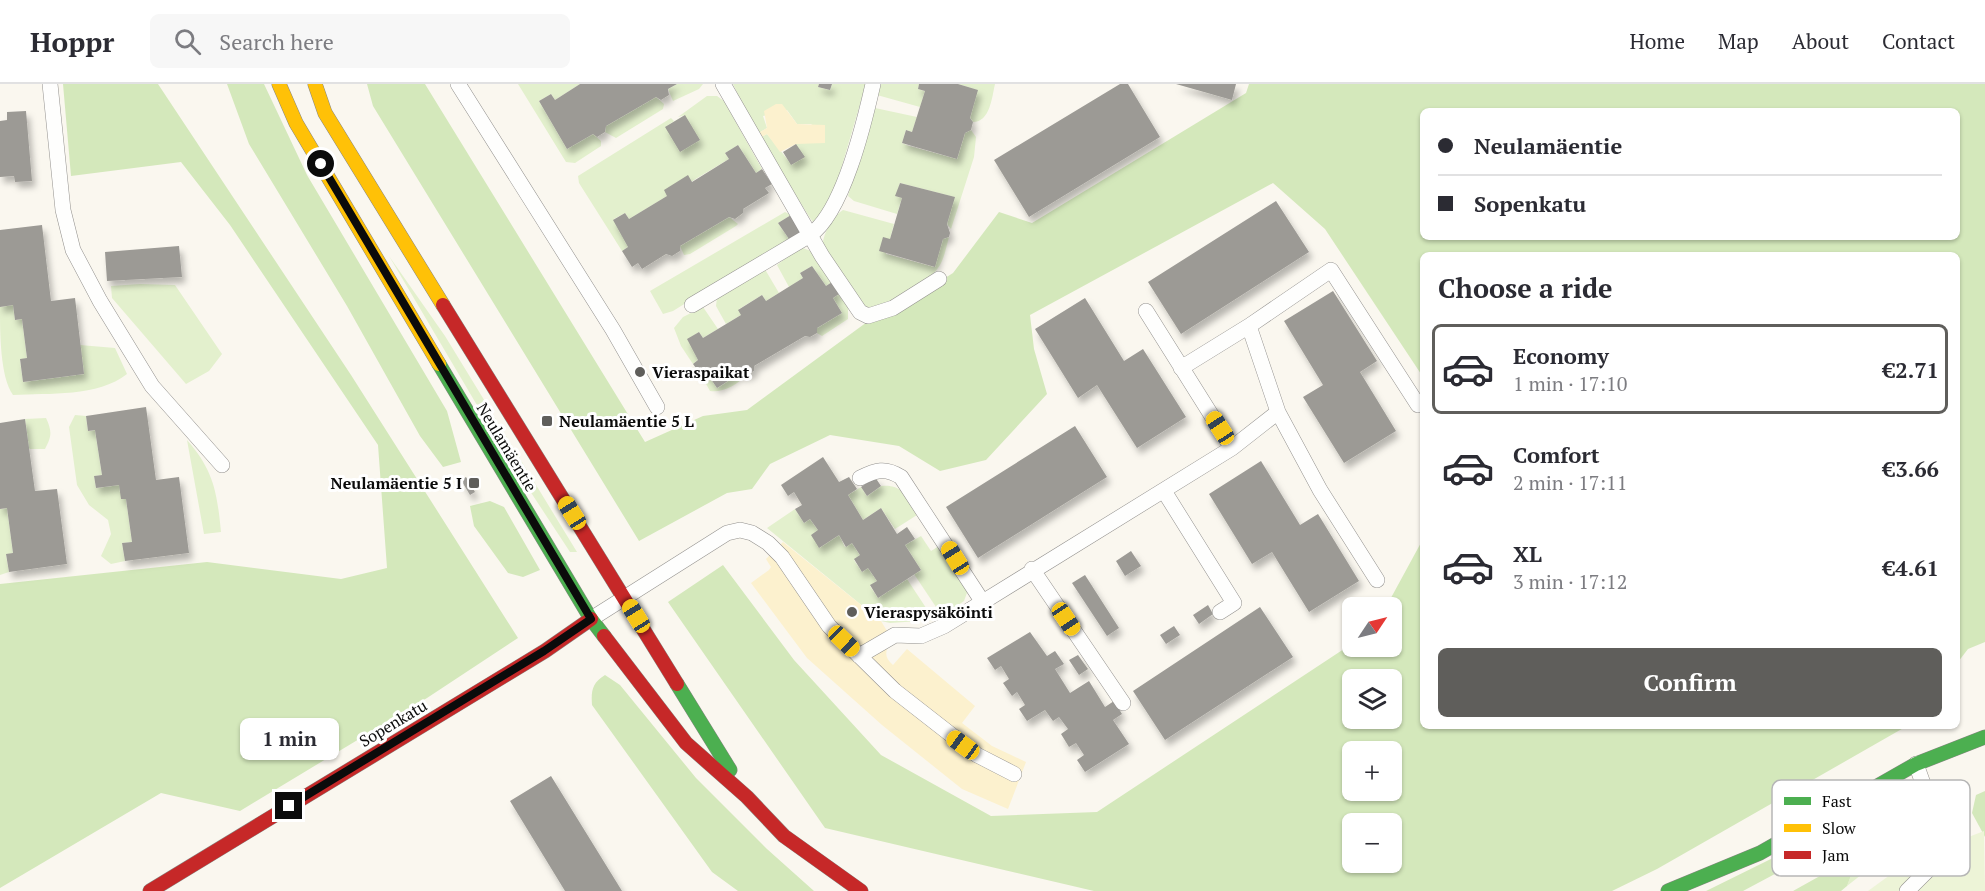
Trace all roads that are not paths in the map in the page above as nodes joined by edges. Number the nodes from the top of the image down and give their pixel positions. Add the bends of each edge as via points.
1 (50, 84) edge
2 (279, 84) edge
3 (315, 84) edge
4 (458, 84) edge
5 (723, 84) edge
6 (873, 84) edge
7 (810, 235) junction
8 (939, 279) dead end
9 (692, 305) dead end
10 (1146, 311) dead end
11 (1249, 326) junction
12 (1181, 368) junction
13 (1418, 405) dead end
14 (657, 407) dead end
15 (1278, 412) junction
16 (1232, 448) junction
17 (222, 465) dead end
18 (860, 478) dead end
19 (1164, 491) junction
20 (1032, 569) junction
21 (1377, 580) dead end
22 (624, 597) junction
23 (982, 601) junction
24 (1220, 612) dead end
25 (591, 619) junction
26 (860, 656) junction
27 (1123, 703) dead end
28 (1985, 737) edge
29 (1916, 764) junction
30 (1014, 774) dead end
31 (1888, 780) edge
32 (1922, 780) edge
33 (747, 797) junction
34 (1772, 846) edge
35 (1922, 876) edge
36 (150, 891) edge
37 (861, 891) edge
38 (1668, 891) edge
39 (1907, 891) edge

1 - 17 lane via 63,210 73,250 152,386
2 - 25 street, Neulamäentie via 302,133
3 - 22 street, Neulamäentie via 325,113
4 - 14 lane
5 - 7 lane
6 - 7 lane via 837,202 825,222
7 - 8 lane via 855,306 868,316 894,308
7 - 9 lane
10 - 12 lane
11 - 12 lane
11 - 13 lane via 1332,270
11 - 15 lane
12 - 16 lane
15 - 16 lane
15 - 21 lane via 1320,490
16 - 19 lane
18 - 23 lane via 879,469 901,477
19 - 20 lane
19 - 24 lane via 1234,603
20 - 23 lane
20 - 27 lane
22 - 25 lane
22 - 26 lane via 728,533 740,530 752,533 782,557 829,626
22 - 33 street, Neulamäentie
23 - 26 lane via 944,626 921,636 895,635
25 - 33 street, Neulamäentie via 686,743
25 - 36 street, Sopenkatu
26 - 30 lane via 935,725 977,755
28 - 29 street
29 - 31 street
29 - 32 lane
33 - 37 street, Neulamäentie via 784,836
34 - 38 street
35 - 39 lane

